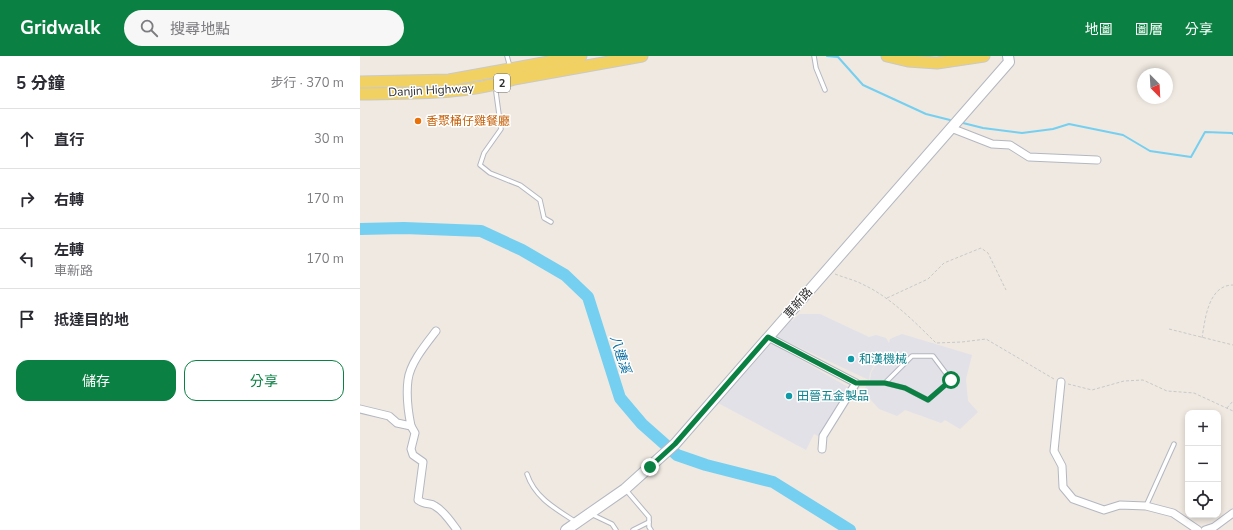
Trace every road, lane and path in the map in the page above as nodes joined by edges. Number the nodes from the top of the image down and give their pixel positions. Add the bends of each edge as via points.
1 (507, 56) edge
2 (581, 56) edge
3 (642, 56) edge
4 (814, 56) edge
5 (887, 56) edge
6 (984, 56) edge
7 (1008, 56) edge
8 (495, 72) junction
9 (512, 74) junction
10 (360, 82) edge
11 (495, 85) junction
12 (825, 90) dead end
13 (360, 94) edge
14 (951, 128) junction
15 (1097, 160) dead end
16 (551, 222) dead end
17 (825, 271) junction
18 (1233, 286) edge
19 (1006, 290) dead end
20 (886, 299) junction
21 (1170, 329) dead end
22 (436, 331) dead end
23 (768, 337) junction
24 (1202, 338) junction
25 (1233, 345) edge
26 (1061, 382) junction
27 (856, 383) junction
28 (885, 383) junction
29 (1233, 401) edge
30 (1227, 408) junction
31 (360, 409) edge
32 (1233, 412) edge
33 (411, 426) junction
34 (1174, 444) dead end
35 (822, 449) dead end
36 (527, 474) dead end
37 (625, 490) junction
38 (1146, 506) junction
39 (590, 513) junction
40 (1233, 513) edge
41 (577, 522) junction
42 (649, 522) junction
43 (457, 530) edge
44 (566, 530) edge
45 (616, 530) edge
46 (633, 530) edge
47 (651, 530) edge
48 (1198, 530) edge
49 (1205, 530) edge

1 - 9 lane
2 - 9 main road, Danjin Highway / 2
3 - 9 main road, Danjin Highway / 2
4 - 12 lane
5 - 6 main road via 908,61 937,63
7 - 14 street, 車新路 via 1008,62
8 - 9 main road, Danjin Highway / 2
8 - 10 main road, Danjin Highway / 2 via 449,80
8 - 11 lane
9 - 11 main road, Danjin Highway / 2
11 - 13 main road, Danjin Highway / 2 via 448,92
11 - 16 lane via 501,129 480,164 490,174 520,185 540,200 544,218
14 - 15 street via 992,144 1010,145 1029,157
14 - 17 street, 車新路
17 - 20 path via 864,285
17 - 23 street, 車新路
18 - 24 path via 1217,291 1207,309
19 - 20 path via 988,253 981,248 944,263 928,279
20 - 26 path via 936,343 986,339
21 - 24 path
22 - 33 street via 416,358 408,378
23 - 27 street
23 - 37 street, 車新路 via 675,444
24 - 25 path
26 - 30 path via 1092,390 1124,381 1143,380 1167,391 1194,393
26 - 38 street via 1054,451 1062,466 1063,487 1073,499 1104,510 1120,505
27 - 28 lane
27 - 35 street via 823,436
28 - 28 lane via 905,388 928,400 951,380 933,356 912,356
29 - 30 path
30 - 32 path
31 - 33 street via 389,416 397,423
33 - 43 street via 415,433 412,455 423,462 418,500 423,504 435,505
34 - 38 lane
36 - 41 lane via 530,484 543,500
37 - 39 street, 車新路
37 - 42 lane via 649,517
38 - 48 street via 1173,513
39 - 41 street, 車新路
39 - 45 lane via 612,524
40 - 49 street via 1214,527
41 - 44 street, 車新路
42 - 46 lane
42 - 47 lane

